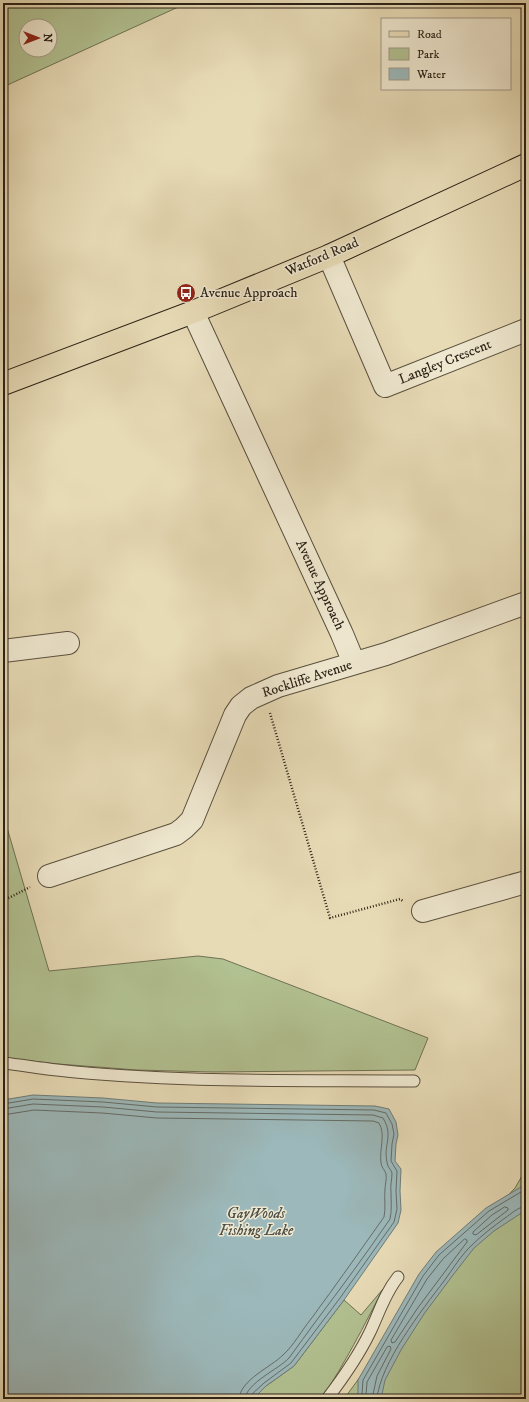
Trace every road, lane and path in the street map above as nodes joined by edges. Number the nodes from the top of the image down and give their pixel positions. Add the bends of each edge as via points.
1 (526, 165) edge
2 (328, 256) junction
3 (193, 312) junction
4 (526, 330) edge
5 (3, 384) edge
6 (526, 603) edge
7 (68, 643) dead end
8 (3, 651) edge
9 (354, 663) junction
10 (263, 692) junction
11 (49, 876) joint
12 (3, 879) edge
13 (526, 882) edge
14 (8, 899) junction
15 (3, 901) edge
16 (423, 911) joint
17 (3, 1063) edge
18 (414, 1080) dead end
19 (398, 1277) dead end
20 (327, 1399) edge

1 - 2 main road, Watford Road
2 - 3 main road, Watford Road
2 - 4 street, Langley Crescent via 385,386
3 - 5 main road, Watford Road
3 - 9 street, Avenue Approach
6 - 9 street, Rockliffe Avenue via 386,654
7 - 8 street
9 - 10 street, Rockliffe Avenue
10 - 11 street, Rockliffe Avenue via 241,706 235,716 192,820 184,828 176,834
10 - 16 path via 330,918 400,899
11 - 14 path
12 - 14 path
13 - 16 street
14 - 15 path
17 - 18 lane via 138,1076
19 - 20 lane via 344,1376

